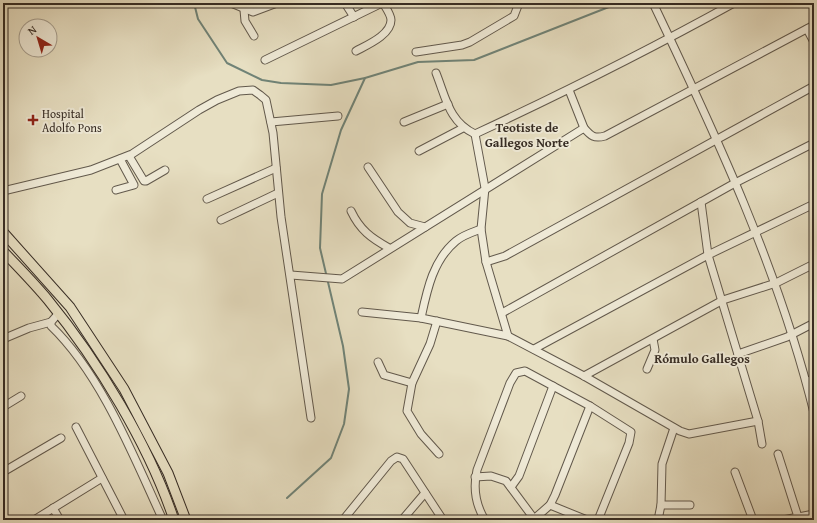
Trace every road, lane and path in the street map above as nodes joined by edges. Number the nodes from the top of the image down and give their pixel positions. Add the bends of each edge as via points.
1 (231, 3) edge
2 (277, 3) edge
3 (345, 3) edge
4 (382, 3) edge
5 (519, 3) edge
6 (653, 3) edge
7 (734, 3) edge
8 (244, 10) junction
9 (354, 17) junction
10 (814, 25) edge
11 (807, 29) junction
12 (254, 36) dead end
13 (670, 39) junction
14 (814, 42) edge
15 (356, 51) dead end
16 (416, 52) dead end
17 (265, 60) dead end
18 (436, 73) dead end
19 (814, 86) edge
20 (693, 89) junction
21 (569, 90) junction
22 (448, 104) junction
23 (338, 116) dead end
24 (271, 122) junction
25 (404, 122) dead end
26 (463, 128) junction
27 (584, 128) junction
28 (475, 134) junction
29 (716, 142) junction
30 (814, 143) edge
31 (419, 151) dead end
32 (129, 156) junction
33 (120, 159) junction
34 (368, 167) dead end
35 (276, 168) junction
36 (165, 170) dead end
37 (144, 181) junction
38 (735, 183) junction
39 (134, 185) junction
40 (485, 188) junction
41 (116, 190) dead end
42 (3, 191) edge
43 (278, 193) junction
44 (207, 199) dead end
45 (701, 202) junction
46 (814, 204) edge
47 (351, 211) dead end
48 (221, 220) dead end
49 (425, 227) junction
50 (482, 229) junction
51 (3, 232) edge
52 (756, 233) junction
53 (389, 248) junction
54 (3, 251) edge
55 (708, 255) junction
56 (486, 262) junction
57 (814, 264) edge
58 (291, 275) junction
59 (776, 283) junction
60 (723, 300) junction
61 (362, 312) dead end
62 (502, 313) junction
63 (58, 314) junction
64 (421, 318) junction
65 (437, 321) junction
66 (51, 322) junction
67 (814, 323) edge
68 (793, 334) junction
69 (508, 336) junction
70 (3, 338) edge
71 (653, 339) junction
72 (534, 349) junction
73 (738, 354) junction
74 (378, 362) dead end
75 (647, 369) dead end
76 (116, 376) junction
77 (584, 376) junction
78 (814, 378) edge
79 (806, 382) junction
80 (106, 383) junction
81 (412, 383) junction
82 (553, 386) junction
83 (99, 389) junction
84 (21, 396) dead end
85 (590, 406) junction
86 (3, 407) edge
87 (814, 413) edge
88 (311, 418) dead end
89 (758, 421) junction
90 (76, 427) dead end
91 (674, 428) junction
92 (61, 438) dead end
93 (762, 444) dead end
94 (439, 454) dead end
95 (778, 454) dead end
96 (3, 472) edge
97 (735, 472) dead end
98 (475, 477) junction
99 (102, 478) junction
100 (511, 486) junction
101 (425, 493) junction
102 (550, 505) junction
103 (661, 505) junction
104 (690, 505) dead end
105 (53, 508) junction
106 (814, 514) edge
107 (799, 518) edge
108 (34, 520) edge
109 (60, 520) edge
110 (124, 520) edge
111 (161, 520) edge
112 (174, 520) edge
113 (186, 520) edge
114 (343, 520) edge
115 (402, 520) edge
116 (443, 520) edge
117 (485, 520) edge
118 (534, 520) edge
119 (587, 520) edge
120 (598, 520) edge
121 (658, 520) edge
122 (753, 520) edge
123 (783, 520) edge

1 - 8 street
2 - 8 street via 253,12
3 - 9 street
4 - 9 street
4 - 15 street via 391,18 391,25 380,36
5 - 16 street via 514,16 470,42
6 - 13 street
7 - 13 street
8 - 12 street via 245,21
9 - 17 street
10 - 11 street
11 - 14 street
11 - 20 street
13 - 20 street
13 - 21 street
18 - 22 street
19 - 29 street
20 - 27 street via 605,136 591,136
20 - 29 street
21 - 27 street
21 - 28 street
22 - 25 street
22 - 26 street via 455,120
23 - 24 street
24 - 32 street via 266,100 252,90 239,92 199,110
24 - 35 street
26 - 28 street
26 - 31 street
27 - 40 street
28 - 40 street
29 - 38 street
29 - 56 street via 505,256
30 - 38 street
32 - 33 street
32 - 37 street
33 - 39 street
33 - 42 street via 92,170
34 - 49 street via 398,212 410,223
35 - 43 street
35 - 44 street
36 - 37 street
37 - 39 street
38 - 45 street
38 - 52 street
39 - 41 street
40 - 49 street
40 - 50 street
43 - 48 street
43 - 58 street
45 - 55 street
45 - 62 street
46 - 52 street
47 - 53 street via 357,225 367,235
49 - 53 street
50 - 56 street
50 - 64 street via 457,240 437,263
51 - 76 main road via 70,308
52 - 55 street
52 - 59 street
53 - 58 street via 342,279
54 - 63 main road
55 - 60 street
55 - 72 street
56 - 62 street
57 - 59 street
58 - 88 street
59 - 60 street
59 - 68 street
60 - 71 street
60 - 73 street
61 - 64 street
62 - 69 street
63 - 66 street
63 - 80 main road
64 - 65 street
65 - 69 street
65 - 81 street via 430,344
66 - 70 street
66 - 83 street via 51,326 63,337
67 - 68 street
68 - 73 street
68 - 79 street
69 - 72 street
71 - 75 street via 655,350
71 - 77 street
72 - 77 street
73 - 89 street
74 - 81 street via 384,374
76 - 80 street
76 - 113 main road via 168,473
77 - 91 street
78 - 79 street
79 - 87 street
80 - 83 street
80 - 112 main road via 148,457
81 - 94 street via 407,412 421,434
82 - 85 street
82 - 98 street via 525,370 516,373 510,382
82 - 100 street via 519,476
83 - 111 street via 138,466
84 - 86 street
85 - 102 street
85 - 120 street via 631,432
89 - 91 street via 689,434
89 - 93 street
90 - 99 street
91 - 103 street via 662,464
92 - 96 street
95 - 107 street
97 - 122 street
98 - 100 street via 500,478
98 - 117 street via 476,498
99 - 105 street
99 - 110 street
100 - 118 street
101 - 114 street via 403,459 397,457
101 - 115 street
101 - 116 street
102 - 118 street
102 - 119 street
103 - 104 street
103 - 121 street
105 - 108 street
105 - 109 street
106 - 107 street
107 - 123 street

